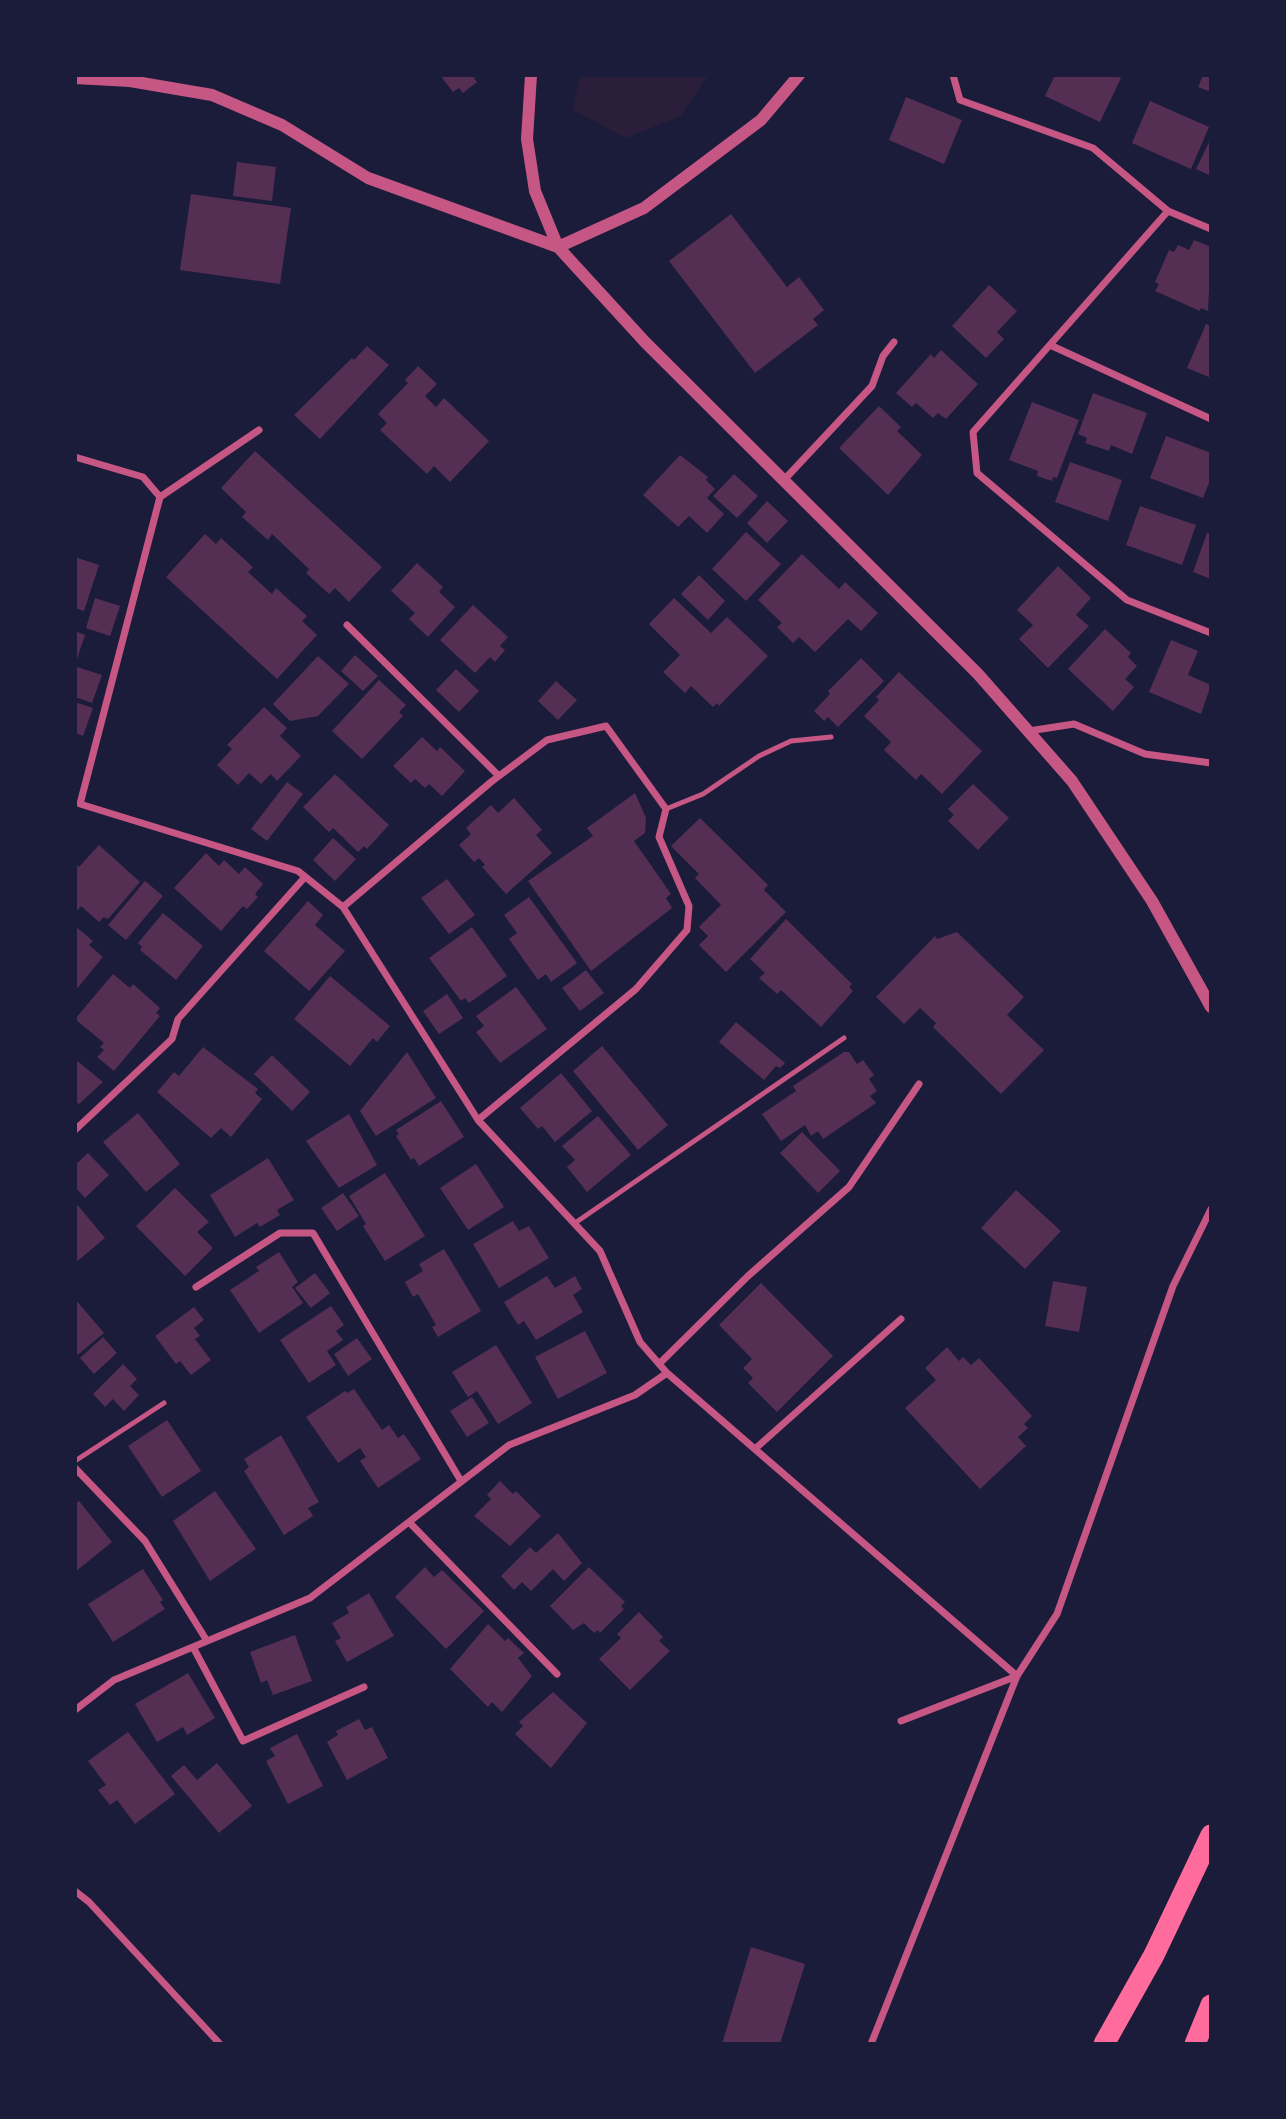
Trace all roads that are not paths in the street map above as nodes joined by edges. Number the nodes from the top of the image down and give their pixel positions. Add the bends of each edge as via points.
1 (531, 75) edge
2 (799, 75) edge
3 (953, 75) edge
4 (75, 78) edge
5 (1168, 211) junction
6 (1211, 229) edge
7 (558, 247) junction
8 (894, 342) dead end
9 (1050, 345) junction
10 (1211, 419) edge
11 (259, 430) dead end
12 (75, 457) edge
13 (783, 481) junction
14 (160, 497) junction
15 (347, 625) dead end
16 (1211, 633) edge
17 (1029, 731) junction
18 (831, 737) dead end
19 (1211, 763) edge
20 (499, 776) junction
21 (77, 804) edge
22 (666, 809) junction
23 (305, 877) junction
24 (343, 907) junction
25 (1211, 1007) edge
26 (844, 1038) dead end
27 (919, 1084) dead end
28 (478, 1120) junction
29 (75, 1130) edge
30 (1211, 1209) edge
31 (575, 1223) junction
32 (196, 1287) dead end
33 (901, 1319) dead end
34 (659, 1364) junction
35 (667, 1373) junction
36 (164, 1403) dead end
37 (756, 1448) junction
38 (75, 1461) edge
39 (75, 1468) edge
40 (461, 1481) junction
41 (409, 1521) junction
42 (207, 1641) junction
43 (193, 1647) junction
44 (558, 1674) dead end
45 (1017, 1676) junction
46 (364, 1687) dead end
47 (75, 1710) edge
48 (901, 1721) dead end
49 (1211, 1835) edge
50 (75, 1891) edge
51 (1211, 2005) edge
52 (220, 2044) edge
53 (871, 2044) edge
54 (1104, 2044) edge
55 (1195, 2044) edge

1 - 7 street via 527,139 533,178
2 - 7 street via 761,120 644,208
3 - 5 street via 960,100 1093,148
4 - 7 street via 130,81 212,95 282,125 369,178
5 - 6 street
5 - 9 street
7 - 13 street
8 - 13 street via 883,356 872,386
9 - 10 street
9 - 16 street via 973,432 977,473 1127,600
11 - 14 street
12 - 14 street via 143,477
13 - 17 street via 978,674
14 - 21 street
15 - 20 street
17 - 19 street via 1074,724 1145,754
17 - 25 street via 1072,781 1152,901
18 - 22 lane via 791,741 759,756 703,794
20 - 22 street via 547,740 607,726
20 - 24 street
21 - 23 street via 298,871
22 - 28 street via 659,837 689,906 687,930 636,989
23 - 24 street
23 - 29 street via 178,1019 172,1039
24 - 28 street
26 - 31 lane
27 - 34 street via 849,1187 748,1276
28 - 31 street
30 - 45 street via 1173,1286 1058,1615
31 - 34 street via 600,1251 640,1342
32 - 40 street via 280,1233 313,1233
33 - 37 street
34 - 35 street
35 - 37 street
35 - 40 street via 635,1395 509,1445
36 - 38 lane
37 - 45 street
39 - 42 street via 145,1541
40 - 41 street
41 - 42 street via 310,1598
41 - 44 street
42 - 43 street
43 - 46 street via 243,1741
43 - 47 street via 114,1680
45 - 48 street
45 - 53 street
49 - 54 highway via 1154,1955
50 - 52 street
51 - 55 highway

